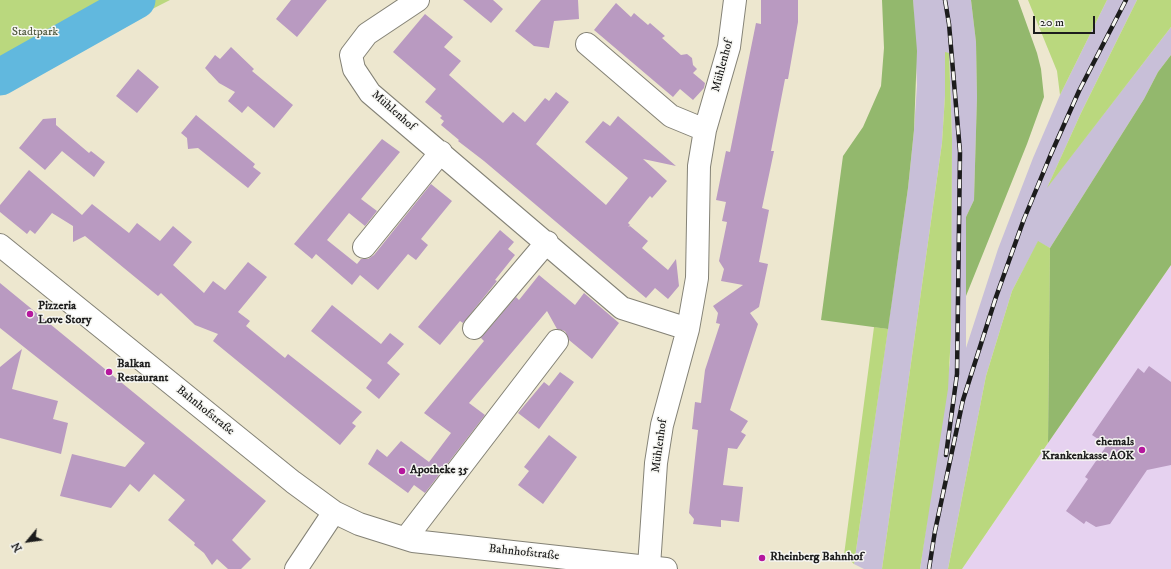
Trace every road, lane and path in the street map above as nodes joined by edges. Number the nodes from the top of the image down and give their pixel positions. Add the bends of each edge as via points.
1 (418, 0) edge
2 (735, 0) edge
3 (587, 44) dead end
4 (705, 130) junction
5 (441, 152) junction
6 (547, 242) junction
7 (0, 245) edge
8 (364, 247) dead end
9 (474, 328) dead end
10 (688, 329) junction
11 (557, 341) dead end
12 (334, 512) junction
13 (406, 538) junction
14 (657, 568) edge
15 (296, 569) edge

1 - 5 street, Mühlenhof via 367,34 351,55 354,69 370,93
2 - 4 street, Mühlenhof via 729,47
3 - 4 street via 671,116
4 - 10 street, Mühlenhof via 699,173 697,278
5 - 6 street, Mühlenhof
5 - 8 street
6 - 9 street
6 - 10 street, Mühlenhof via 622,308
7 - 12 street, Bahnhofstraße via 293,482
10 - 14 street, Mühlenhof via 662,425 656,463
11 - 13 street
12 - 13 street, Bahnhofstraße via 359,524
12 - 15 street
13 - 14 street, Bahnhofstraße via 413,541

